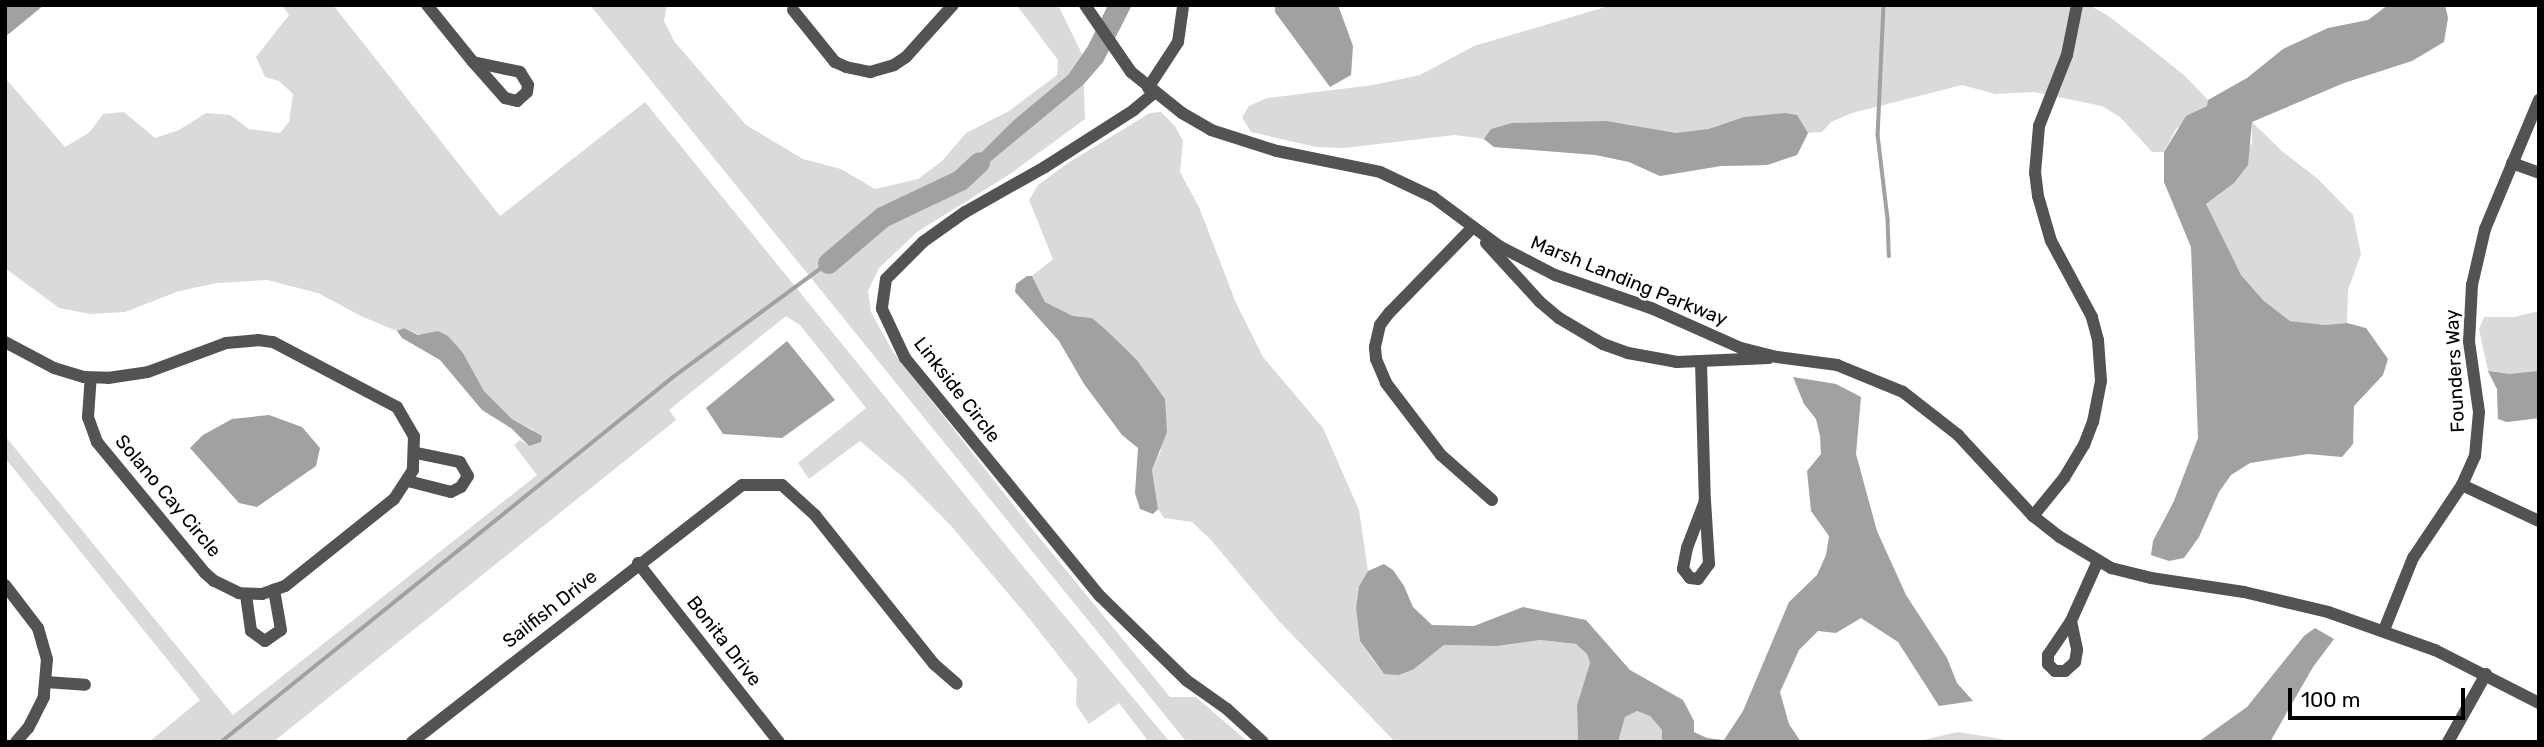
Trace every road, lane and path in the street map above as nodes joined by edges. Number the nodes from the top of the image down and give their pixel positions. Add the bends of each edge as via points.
1 (428, 5) edge
2 (953, 5) edge
3 (1085, 5) edge
4 (1183, 5) edge
5 (2077, 5) edge
6 (793, 10) dead end
7 (473, 62) dead end
8 (1151, 90) junction
9 (2539, 100) edge
10 (2512, 163) junction
11 (2539, 173) edge
12 (1473, 227) junction
13 (5, 342) edge
14 (1777, 357) junction
15 (1701, 362) junction
16 (91, 378) junction
17 (416, 453) junction
18 (408, 481) junction
19 (2462, 485) junction
20 (1492, 500) dead end
21 (1705, 501) junction
22 (2032, 516) junction
23 (2539, 521) edge
24 (2098, 561) junction
25 (638, 564) junction
26 (5, 585) edge
27 (274, 590) junction
28 (246, 595) junction
29 (2071, 621) dead end
30 (2384, 631) junction
31 (2486, 674) junction
32 (46, 682) junction
33 (957, 684) dead end
34 (85, 685) dead end
35 (2539, 703) edge
36 (16, 742) edge
37 (412, 742) edge
38 (779, 742) edge
39 (1263, 742) edge
40 (2448, 742) edge

1 - 7 street
2 - 6 street via 906,57 870,72 835,62
3 - 8 street, Marsh Landing Parkway via 1116,54
4 - 8 street, Linkside Circle via 1178,42
5 - 22 street via 2067,55 2039,126 2035,173 2051,241 2092,317 2101,381 2084,445
8 - 12 street, Marsh Landing Parkway via 1211,130 1244,142 1348,164 1407,183
8 - 39 street, Linkside Circle via 1134,110 923,242 887,279 882,309 905,358 1100,596 1186,680
9 - 10 street, Founders Way
10 - 11 street
10 - 19 street, Founders Way via 2485,229 2472,285 2469,342 2479,433
12 - 14 street, Marsh Landing Parkway via 1555,275
12 - 15 street, Marsh Landing Parkway via 1540,302 1581,332 1628,353
12 - 20 street via 1389,313 1380,325 1375,346 1386,383 1447,461
13 - 16 street via 54,368
14 - 15 street, Marsh Landing Parkway
14 - 22 street, Marsh Landing Parkway via 1860,372 1914,398 1958,435
15 - 21 street
16 - 17 street via 148,372 234,342 274,342 390,402 410,427
16 - 28 street, Solano Cay Circle via 88,417 97,442 205,573 229,590
17 - 18 street
17 - 18 street via 460,462 468,476 451,492
18 - 27 street via 394,499
19 - 23 street
19 - 30 street, Founders Way via 2413,558
21 - 21 street via 1687,548 1684,569 1690,578 1698,579 1709,564
22 - 24 street, Marsh Landing Parkway
24 - 29 street
24 - 30 street, Marsh Landing Parkway via 2140,576 2281,600
25 - 33 street, Sailfish Drive via 742,485 782,485 815,515 934,664
25 - 37 street, Sailfish Drive
25 - 38 street, Bonita Drive
26 - 32 street via 38,628 47,659
27 - 28 street
27 - 28 street via 281,630 265,640 251,631
30 - 31 street, Marsh Landing Parkway
31 - 35 street, Marsh Landing Parkway
31 - 40 street
32 - 34 street
32 - 36 street via 37,713

